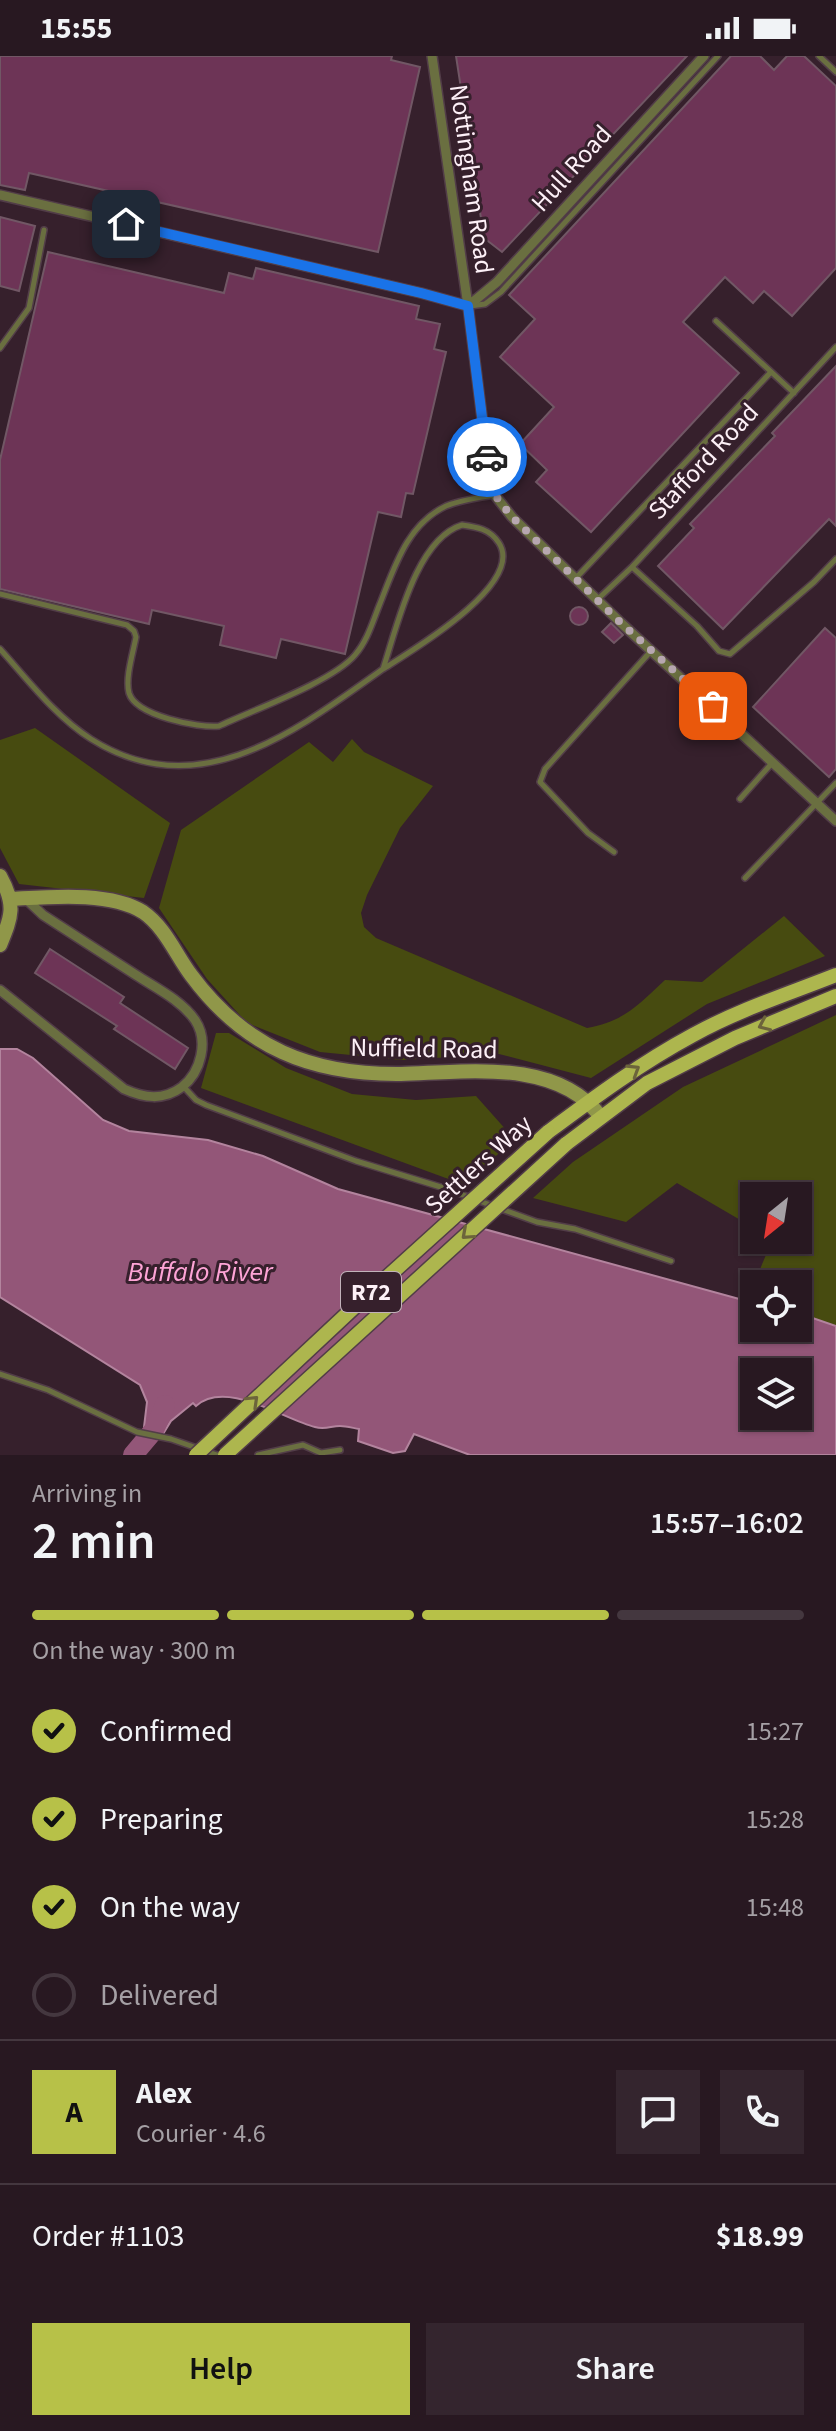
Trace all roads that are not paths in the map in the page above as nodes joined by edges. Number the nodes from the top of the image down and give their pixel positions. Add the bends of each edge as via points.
1 (432, 56) edge
2 (704, 56) edge
3 (718, 56) edge
4 (819, 56) edge
5 (836, 72) edge
6 (0, 195) edge
7 (44, 230) dead end
8 (468, 306) junction
9 (716, 321) dead end
10 (836, 347) edge
11 (0, 348) edge
12 (771, 372) junction
13 (794, 393) junction
14 (494, 494) junction
15 (836, 559) edge
16 (632, 567) junction
17 (575, 579) junction
18 (0, 594) edge
19 (597, 600) junction
20 (0, 649) edge
21 (652, 651) junction
22 (383, 669) junction
23 (774, 761) junction
24 (836, 783) edge
25 (740, 799) dead end
26 (817, 803) junction
27 (836, 821) edge
28 (614, 852) dead end
29 (0, 876) edge
30 (745, 878) dead end
31 (18, 899) junction
32 (2, 941) edge
33 (836, 975) edge
34 (0, 990) edge
35 (836, 996) edge
36 (183, 1086) junction
37 (589, 1101) junction
38 (601, 1117) junction
39 (671, 1261) dead end
40 (0, 1374) edge
41 (340, 1450) dead end
42 (196, 1455) edge
43 (217, 1455) edge
44 (225, 1455) edge
45 (258, 1455) edge

1 - 8 street, Nottingham Road
2 - 8 street, Hull Road via 497,282
3 - 8 lane via 501,292 485,304
4 - 5 lane
6 - 8 street, Nottingham Road
7 - 11 lane via 29,308
8 - 14 street
9 - 12 lane
10 - 13 lane, Stafford Road
12 - 13 lane
12 - 17 lane
13 - 16 lane, Stafford Road
14 - 17 street
14 - 18 lane via 447,506 410,537 367,639 353,658 335,673 219,726 205,728 136,705 128,690 136,637 127,625
15 - 16 lane via 726,655
16 - 19 lane, Stafford Road
17 - 19 street
19 - 21 street
20 - 22 lane via 54,709 90,738 133,758 176,765 223,762 250,752 289,733
21 - 23 street
21 - 28 lane via 545,769 540,782 588,833
22 - 22 lane via 409,592 436,541 462,525 488,530 504,558 497,580 469,608
23 - 25 lane
23 - 26 street
24 - 26 lane
26 - 27 street
26 - 30 lane
29 - 31 street
31 - 32 street
31 - 36 street via 167,995 194,1020 202,1047 192,1078
31 - 37 street, Nuffield Road via 86,898 144,913 211,1001 245,1032 285,1055 326,1068 368,1073 514,1074 566,1087
37 -> 33 main road, Settlers Way / R72 via 693,1035
34 - 36 street via 124,1089 156,1097
35 -> 38 main road, Settlers Way / R72 via 688,1061
36 - 39 lane via 206,1105 356,1161
37 - 38 street, Nuffield Road
42 -> 37 main road, Settlers Way / R72, bridge via 548,1132
38 -> 44 main road, Settlers Way / R72, bridge
40 - 43 lane via 137,1432
41 - 45 lane via 321,1453 303,1445

